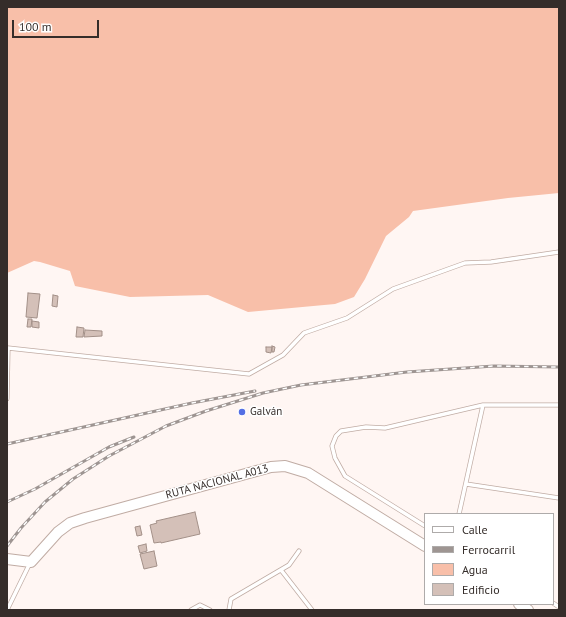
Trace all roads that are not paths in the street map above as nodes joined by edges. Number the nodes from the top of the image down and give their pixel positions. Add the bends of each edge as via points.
1 (559, 252) edge
2 (7, 399) edge
3 (483, 405) junction
4 (559, 405) edge
5 (466, 484) junction
6 (559, 498) edge
7 (459, 513) edge
8 (424, 525) edge
9 (424, 545) edge
10 (299, 551) dead end
11 (7, 559) edge
12 (31, 562) junction
13 (281, 570) junction
14 (7, 610) edge
15 (191, 610) edge
16 (210, 610) edge
17 (229, 610) edge
18 (312, 610) edge

1 - 2 lane via 491,262 465,262 393,289 347,318 304,333 283,355 249,374 8,348
3 - 4 lane
3 - 5 lane
3 - 8 lane via 385,428 341,431 336,436 332,446 335,458 345,476
5 - 6 lane
5 - 7 lane
9 - 12 street, RUTA NACIONAL A013 via 308,473 285,466 271,467 70,523 58,532
10 - 13 lane via 289,565
11 - 12 street
12 - 14 lane
13 - 17 lane via 231,599
13 - 18 lane
15 - 16 lane via 200,605

